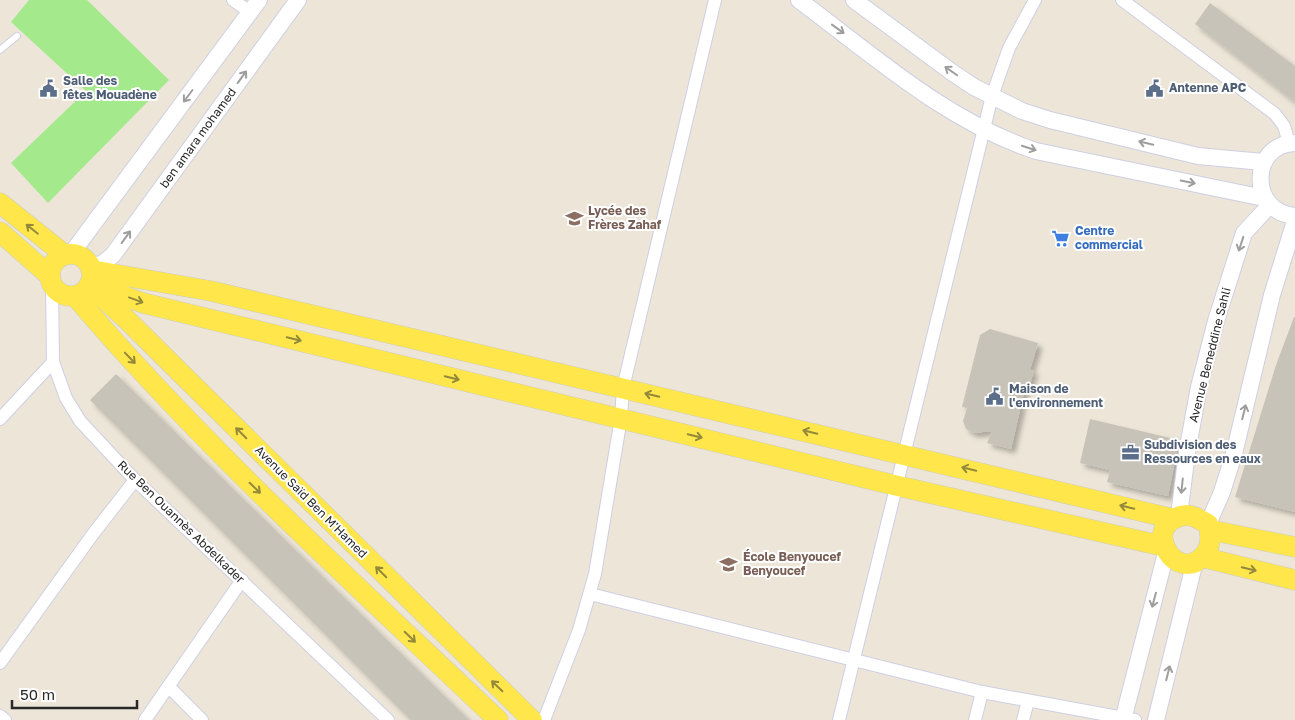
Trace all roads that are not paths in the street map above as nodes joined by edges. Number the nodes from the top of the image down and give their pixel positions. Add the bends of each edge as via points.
1 (233, 0) edge
2 (298, 0) edge
3 (715, 0) edge
4 (799, 0) edge
5 (854, 0) edge
6 (1035, 0) edge
7 (1122, 0) edge
8 (254, 6) edge
9 (17, 36) dead end
10 (0, 50) edge
11 (992, 96) junction
12 (984, 130) junction
13 (1293, 142) edge
14 (1263, 162) junction
15 (1267, 202) junction
16 (0, 203) edge
17 (1295, 216) edge
18 (1295, 221) edge
19 (0, 232) edge
20 (68, 254) junction
21 (51, 279) junction
22 (87, 280) junction
23 (329, 319) junction
24 (321, 346) junction
25 (53, 362) junction
26 (623, 388) junction
27 (621, 418) junction
28 (0, 419) edge
29 (906, 454) junction
30 (135, 480) junction
31 (898, 486) junction
32 (1177, 517) junction
33 (1209, 527) junction
34 (1295, 547) edge
35 (1165, 549) junction
36 (1199, 559) junction
37 (242, 580) junction
38 (1295, 580) edge
39 (590, 594) junction
40 (854, 658) junction
41 (0, 664) edge
42 (169, 687) junction
43 (982, 692) junction
44 (1028, 701) junction
45 (0, 716) edge
46 (1127, 719) edge
47 (5, 720) edge
48 (145, 720) edge
49 (202, 720) edge
50 (388, 720) edge
51 (498, 720) edge
52 (532, 720) edge
53 (544, 720) edge
54 (839, 720) edge
55 (975, 720) edge
56 (1023, 720) edge
57 (1156, 720) edge

1 - 8 street
22 -> 2 street, ben amara mohamed via 112,255
3 - 26 street
4 -> 12 street via 934,100
11 -> 5 street via 953,73
6 - 11 street via 1009,48
7 - 13 street via 1275,114
8 -> 20 street
9 - 10 lane
11 - 12 street
14 -> 11 street via 1198,156 1050,120
12 -> 15 street via 1036,150
12 - 29 street
13 - 14 street via 1274,150
14 - 15 street via 1259,180
15 - 17 street via 1282,213
15 -> 32 street, Avenue Beneddine Sahli via 1244,233 1216,321 1190,434
20 -> 16 main road
33 -> 18 street via 1234,454 1272,294
19 - 21 main road
20 - 21 main road via 54,263
20 - 22 main road via 82,257
21 - 22 main road via 61,293
21 - 25 street, Rue Ben Ouannès Abdelkader
22 - 23 main road via 210,291
22 -> 24 main road via 143,303
22 -> 51 main road via 124,351 248,482
52 -> 22 main road, Avenue Saïd Ben M'Hamed
23 - 24 main road
23 - 26 main road
24 -> 27 main road
25 - 28 street
25 - 30 street, Rue Ben Ouannès Abdelkader via 66,398 80,421
26 - 27 street
29 -> 26 main road
27 -> 31 main road
27 - 39 street
29 - 31 street
32 -> 29 main road
30 - 37 street, Rue Ben Ouannès Abdelkader
30 - 41 street
31 - 35 main road
31 - 40 street
32 - 33 main road via 1195,517
32 - 35 main road via 1164,530
33 - 34 main road
33 - 36 main road via 1210,543
35 - 36 main road via 1179,562
35 -> 46 street
36 -> 38 main road
57 -> 36 street
37 - 42 street
37 - 50 street, Rue Ben Ouannès Abdelkader
39 - 40 street
39 - 53 street
40 - 43 street
40 - 54 street
42 - 48 street
42 - 49 street
43 - 44 street
43 - 55 street
44 - 46 street
44 - 56 street
45 - 47 street

